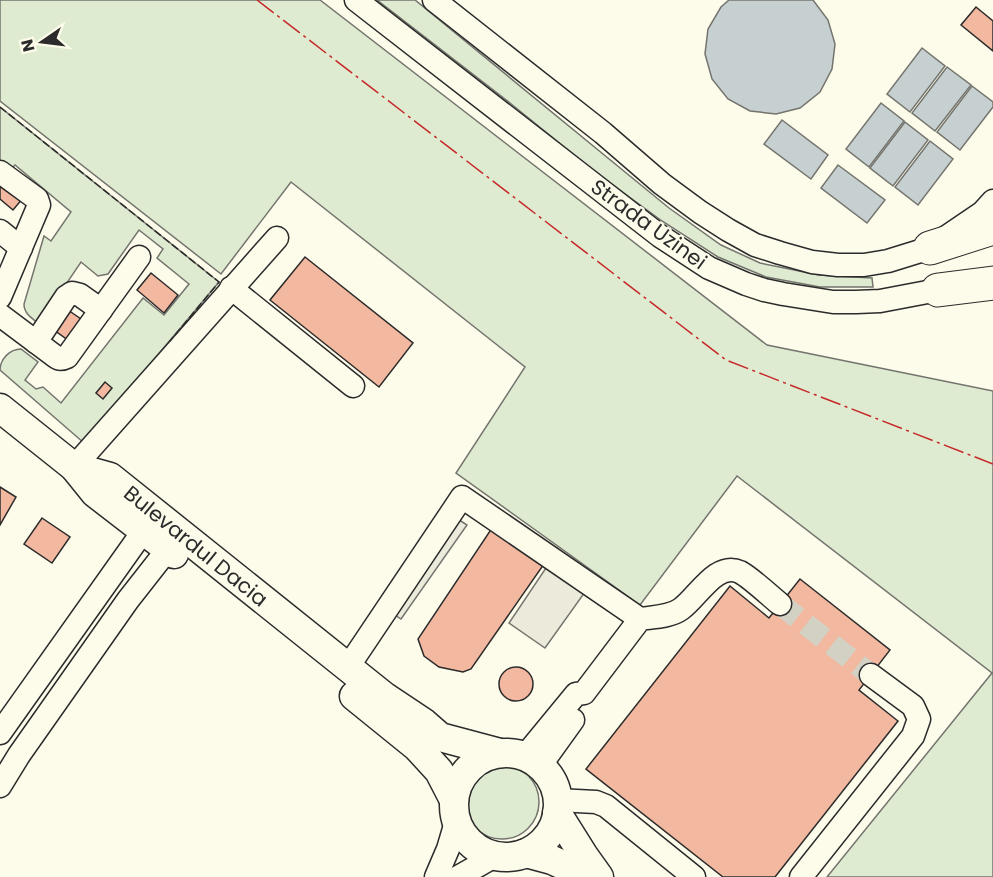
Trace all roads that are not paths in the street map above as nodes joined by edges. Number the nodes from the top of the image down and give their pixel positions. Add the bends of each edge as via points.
1 (356, 0) edge
2 (434, 0) edge
3 (0, 172) edge
4 (0, 188) edge
5 (993, 201) edge
6 (34, 216) junction
7 (993, 228) edge
8 (0, 231) edge
9 (277, 238) dead end
10 (930, 248) junction
11 (140, 257) dead end
12 (993, 270) edge
13 (6, 272) edge
14 (993, 283) edge
15 (231, 288) junction
16 (938, 290) junction
17 (92, 304) junction
18 (0, 315) edge
19 (42, 346) junction
20 (353, 386) dead end
21 (1, 412) edge
22 (74, 467) junction
23 (144, 530) junction
24 (168, 549) junction
25 (780, 604) tunnel mouth
26 (640, 619) junction
27 (348, 667) junction
28 (871, 675) tunnel mouth
29 (0, 733) edge
30 (522, 758) junction
31 (0, 786) edge
32 (557, 806) junction
33 (455, 811) junction
34 (526, 853) junction
35 (495, 856) junction
36 (436, 877) edge
37 (458, 877) edge
38 (589, 877) edge
39 (599, 877) edge
40 (694, 877) edge
41 (801, 877) edge

1 - 16 street, Strada Uzinei via 660,236 709,268 764,290 833,302 879,301
2 - 10 street, Strada Uzinei via 663,184 754,245 812,262 838,265 888,261
3 - 6 street via 37,199 39,205
4 - 6 street
5 - 10 street, Strada Uzinei
6 - 13 street
7 - 10 highway
8 - 13 street
9 - 15 street
11 - 17 street
12 - 16 street, Strada Uzinei
14 - 16 highway
15 - 20 street
15 - 22 street
17 - 19 street via 80,294 66,297
17 - 19 street via 67,357 58,359
18 - 19 street
21 - 22 main road, Bulevardul Dacia
22 - 23 main road via 95,493
22 - 27 main road, Bulevardul Dacia via 110,477
23 - 24 main road
23 - 29 street
24 - 31 street via 128,600
24 - 33 main road via 417,747 439,771
25 - 26 street via 741,572 730,569 718,572 680,610
26 - 27 street via 462,497
26 - 30 street via 584,693 585,702
27 - 30 main road, Bulevardul Dacia via 440,737
28 - 41 street via 913,706 919,719 913,736
30 - 32 main road via 552,781
30 - 33 main road via 483,758 469,768 459,783
32 - 34 main road via 552,829
32 - 39 main road
32 - 40 street via 596,802 606,806
33 - 35 main road via 465,837 478,849
33 - 36 street via 448,849
34 - 35 main road
34 - 38 main road
35 - 37 street

